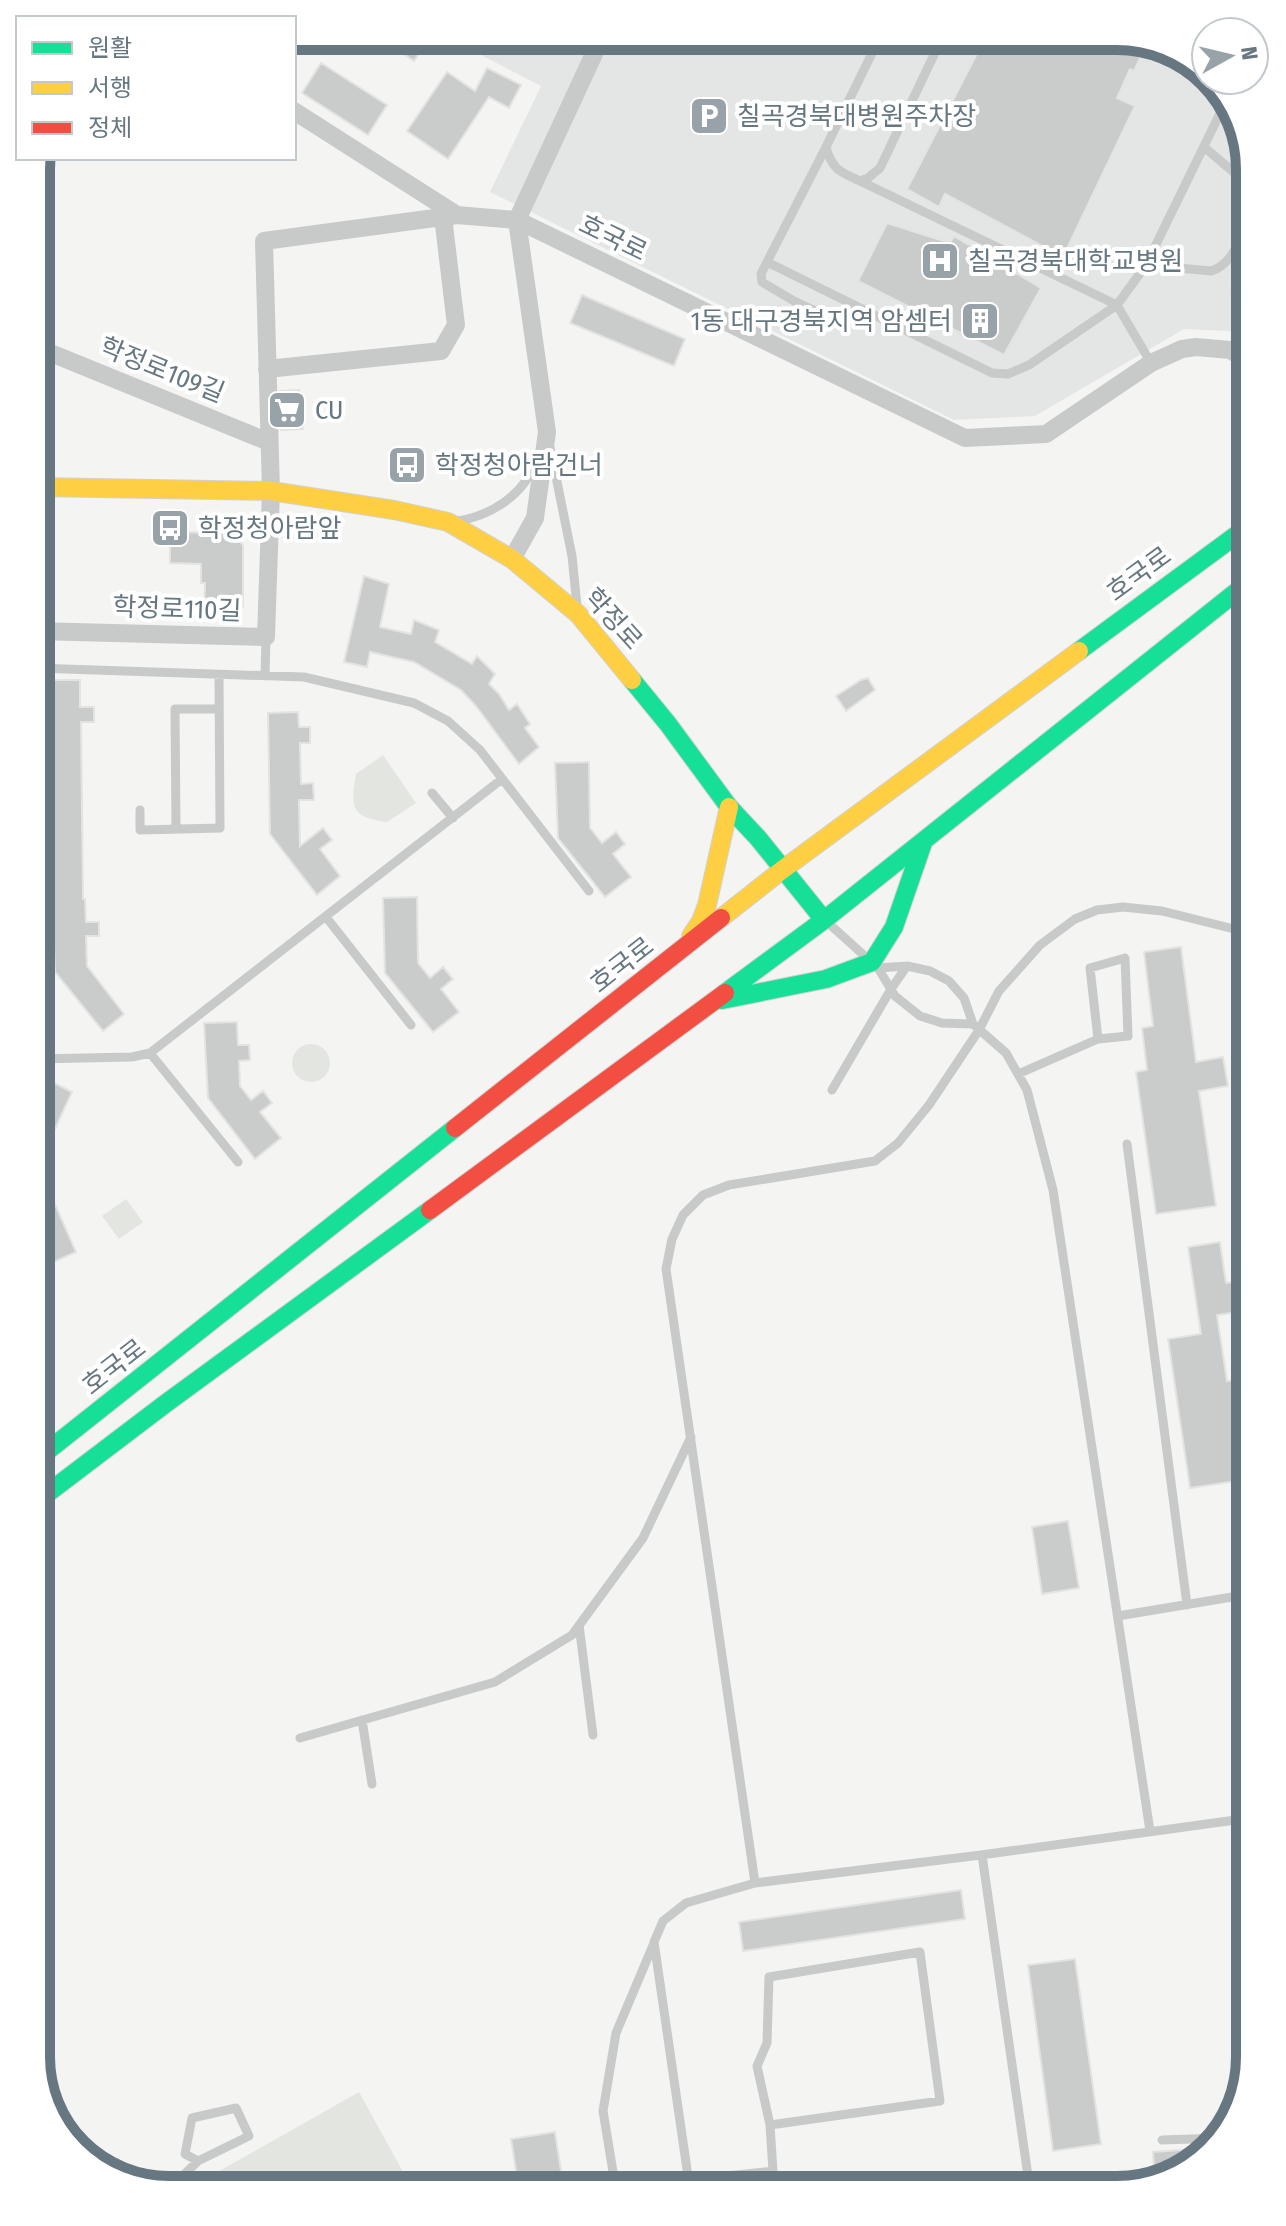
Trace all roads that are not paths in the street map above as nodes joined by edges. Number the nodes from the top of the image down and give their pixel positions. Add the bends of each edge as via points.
1 (596, 50) edge
2 (874, 50) edge
3 (936, 50) edge
4 (1221, 111) edge
5 (296, 112) edge
6 (826, 147) junction
7 (1204, 147) junction
8 (1236, 174) edge
9 (860, 181) junction
10 (450, 216) junction
11 (517, 220) junction
12 (1236, 246) edge
13 (767, 262) junction
14 (1146, 265) junction
15 (1117, 305) junction
16 (822, 314) dead end
17 (50, 353) edge
18 (1236, 354) edge
19 (1151, 363) junction
20 (267, 369) junction
21 (547, 432) junction
22 (269, 442) junction
23 (50, 487) edge
24 (271, 491) junction
25 (448, 522) junction
26 (1236, 535) edge
27 (512, 559) junction
28 (1236, 592) edge
29 (578, 614) junction
30 (50, 631) edge
31 (266, 637) junction
32 (50, 669) edge
33 (219, 675) junction
34 (265, 676) junction
35 (219, 709) junction
36 (502, 779) junction
37 (432, 793) dead end
38 (729, 807) junction
39 (140, 810) dead end
40 (453, 818) junction
41 (176, 829) junction
42 (925, 840) junction
43 (782, 870) junction
44 (589, 891) dead end
45 (326, 917) junction
46 (824, 920) junction
47 (1236, 930) edge
48 (667, 963) junction
49 (875, 965) junction
50 (907, 966) junction
51 (891, 989) junction
52 (712, 1002) junction
53 (411, 1025) dead end
54 (976, 1027) junction
55 (1098, 1039) junction
56 (150, 1053) junction
57 (50, 1059) edge
58 (1018, 1074) junction
59 (832, 1090) dead end
60 (1127, 1144) dead end
61 (238, 1162) dead end
62 (691, 1437) junction
63 (50, 1449) edge
64 (50, 1491) edge
65 (1236, 1596) edge
66 (1187, 1605) junction
67 (1118, 1616) junction
68 (579, 1625) junction
69 (362, 1720) junction
70 (593, 1735) dead end
71 (300, 1738) dead end
72 (372, 1784) dead end
73 (1236, 1820) edge
74 (1150, 1831) junction
75 (982, 1855) junction
76 (755, 1883) junction
77 (654, 1942) junction
78 (770, 2125) junction
79 (1204, 2139) edge
80 (1162, 2140) dead end
81 (198, 2161) junction
82 (182, 2176) edge
83 (614, 2176) edge
84 (688, 2176) edge
85 (743, 2176) edge
86 (1028, 2176) edge

1 - 11 street
2 - 6 lane
3 - 9 lane via 880,168
4 - 7 lane
5 - 10 street
6 - 9 lane via 840,173
6 - 13 lane
7 - 8 lane
7 - 14 lane
9 - 15 lane
10 - 11 street
10 - 20 street via 456,325 441,351
10 - 20 street via 264,241
11 - 19 street, 호국로 via 965,438 1046,434
11 - 21 street
12 - 14 lane via 1230,258 1211,271
13 - 15 lane via 992,373 1008,374 1029,365
13 - 16 lane via 762,282
14 - 15 lane
15 - 19 lane
17 - 22 street, 학정로109길
18 - 19 street, 호국로 via 1196,347
20 - 22 street
21 - 25 lane via 531,475 506,502 474,518
21 - 27 street via 535,518
21 - 29 lane
22 - 24 street
23 - 24 main road, 학정로
24 - 25 main road, 학정로
24 - 31 street, 학정로110길
25 - 27 main road, 학정로
26 - 43 main road, 호국로
27 - 29 main road, 학정로
28 - 42 main road
29 - 38 main road, 학정로
30 - 31 street, 학정로110길
31 - 34 lane
32 - 33 lane
33 - 34 lane
33 - 35 lane
34 - 36 lane via 304,677 414,703 448,721
35 - 41 lane via 220,828
35 - 41 lane via 175,709
36 - 40 lane
36 - 44 lane
37 - 40 lane
38 - 43 main road, 학정로
38 - 48 main road via 710,900 698,928
39 - 41 lane via 140,830
40 - 45 lane
42 - 46 main road
42 - 49 main road
43 - 46 main road, 학정로
43 - 48 main road, 호국로
45 - 53 lane
45 - 56 lane
46 - 49 lane
46 - 52 main road
47 - 54 lane via 1162,911 1097,910 1040,945 999,991
48 - 63 main road, 호국로
49 - 50 lane
49 - 51 lane
49 - 52 main road
50 - 51 lane
50 - 54 lane via 949,981 964,998
51 - 54 lane via 920,1016
51 - 59 lane
52 - 64 main road
54 - 58 lane via 1006,1053
54 - 62 lane via 929,1105 898,1143 875,1161 729,1185 703,1195 683,1215 666,1269
55 - 55 lane via 1128,1036 1125,958 1090,968
55 - 58 lane
56 - 57 lane
56 - 61 lane
58 - 67 lane via 1053,1190
60 - 66 lane
62 - 68 lane via 643,1538
62 - 76 lane
65 - 66 lane
66 - 67 lane
67 - 74 lane
68 - 69 lane via 572,1635 495,1682
68 - 70 lane
69 - 71 lane
69 - 72 lane
73 - 74 lane
74 - 75 lane
75 - 76 lane
75 - 86 lane
76 - 77 lane via 686,1903 663,1921
77 - 83 lane via 616,2033 609,2072 603,2111
77 - 84 lane
78 - 78 lane via 940,2101 920,1952 769,1977 767,2043 757,2066
78 - 85 lane via 773,2171
79 - 80 lane
81 - 81 lane via 249,2136 236,2108 192,2118 185,2154
81 - 82 lane

